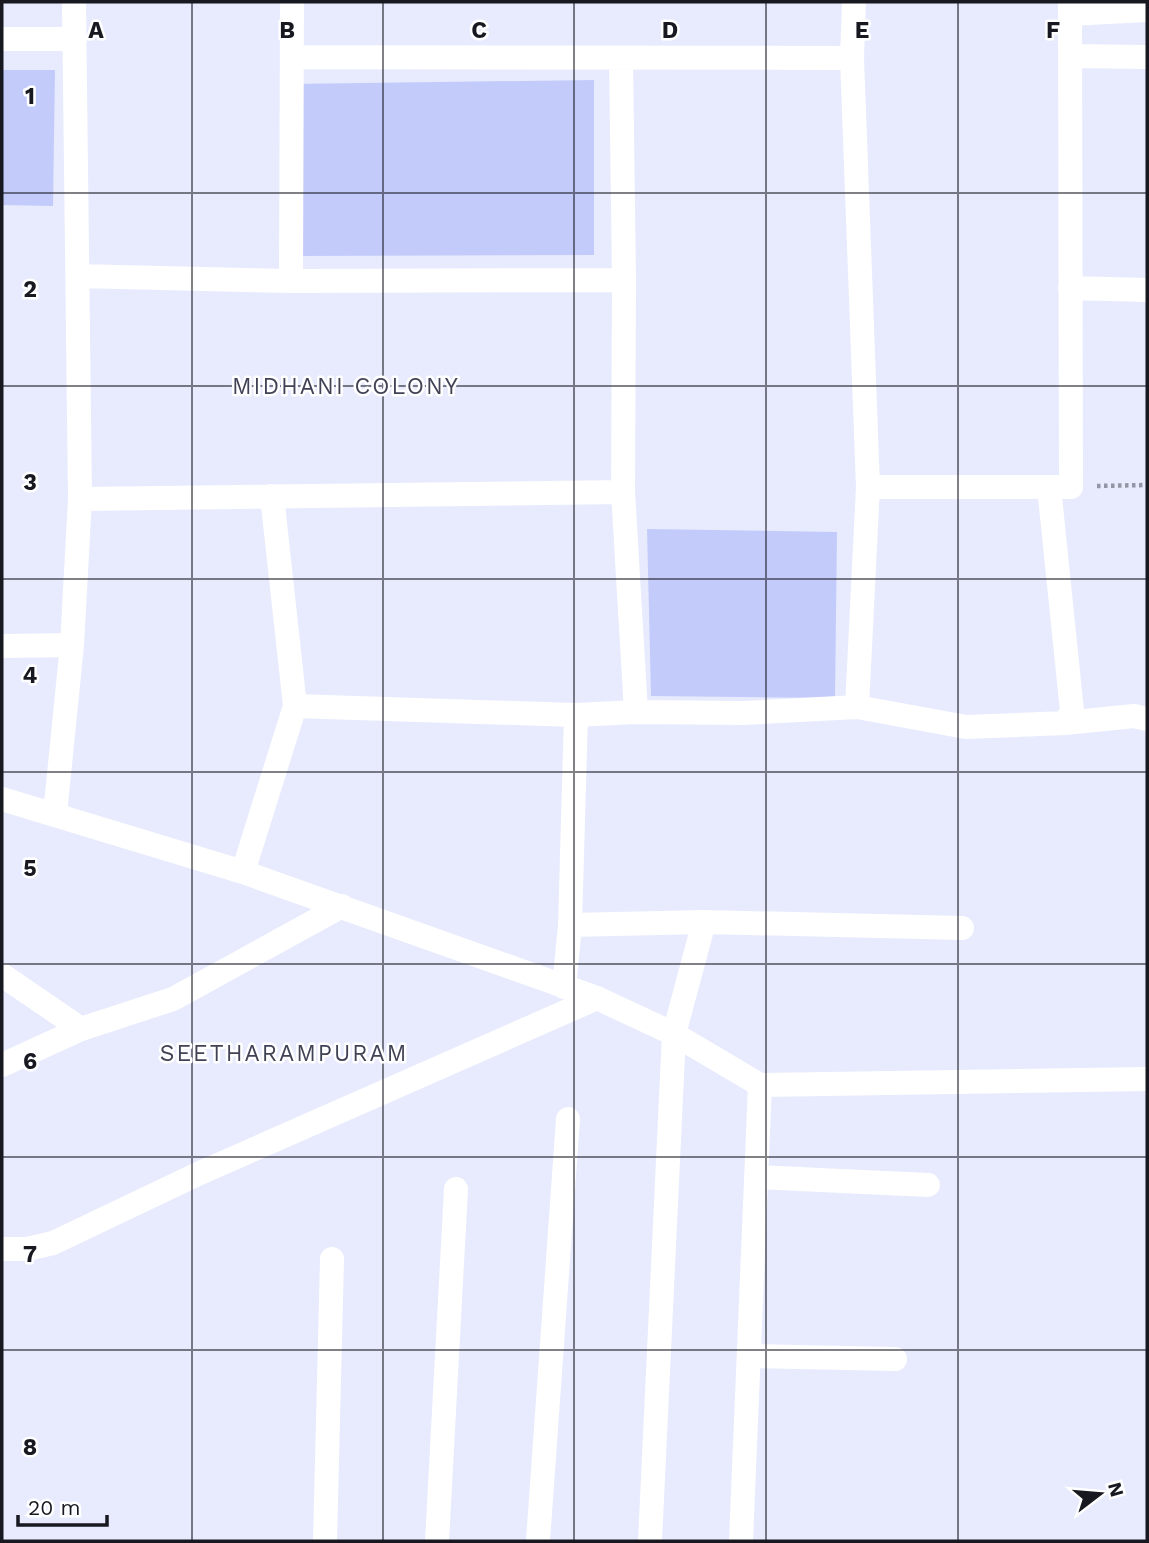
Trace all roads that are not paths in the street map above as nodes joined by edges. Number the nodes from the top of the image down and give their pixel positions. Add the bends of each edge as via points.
1 (74, 2) edge
2 (292, 2) edge
3 (854, 2) edge
4 (1070, 8) edge
5 (1147, 10) edge
6 (2, 39) edge
7 (75, 39) junction
8 (1070, 56) junction
9 (293, 57) junction
10 (1147, 57) edge
11 (621, 58) junction
12 (852, 58) junction
13 (78, 276) junction
14 (624, 280) junction
15 (291, 281) junction
16 (1070, 288) junction
17 (1147, 290) edge
18 (868, 487) junction
19 (1060, 487) junction
20 (623, 492) junction
21 (272, 496) junction
22 (80, 499) junction
23 (72, 645) junction
24 (2, 646) edge
25 (295, 706) junction
26 (857, 707) junction
27 (636, 712) junction
28 (576, 715) junction
29 (1147, 719) edge
30 (1065, 723) junction
31 (2, 799) edge
32 (55, 814) junction
33 (243, 872) junction
34 (342, 906) junction
35 (704, 922) junction
36 (570, 925) junction
37 (962, 928) dead end
38 (2, 975) edge
39 (564, 987) junction
40 (597, 998) junction
41 (81, 1029) junction
42 (674, 1034) junction
43 (2, 1065) edge
44 (1147, 1079) edge
45 (760, 1085) junction
46 (568, 1119) dead end
47 (756, 1177) junction
48 (928, 1185) dead end
49 (456, 1189) dead end
50 (2, 1248) edge
51 (332, 1259) dead end
52 (750, 1356) junction
53 (895, 1359) dead end
54 (325, 1541) edge
55 (437, 1541) edge
56 (538, 1541) edge
57 (650, 1541) edge
58 (741, 1541) edge

1 - 7 street
2 - 9 street
3 - 12 street
4 - 5 street
4 - 8 street
6 - 7 street
7 - 13 street
8 - 10 street
8 - 16 street
9 - 11 street
9 - 15 street
11 - 12 street
11 - 14 street
12 - 18 street
13 - 15 street
13 - 22 street
14 - 15 street
14 - 20 street
16 - 17 street
16 - 19 street
18 - 19 street
18 - 26 street
19 - 30 street via 1072,711
20 - 21 street
20 - 27 street
21 - 22 street
21 - 25 street
22 - 23 street
23 - 24 street
23 - 32 street
25 - 28 street
25 - 33 street
26 - 27 street
26 - 30 street via 966,727
27 - 28 street
28 - 36 street
29 - 30 street via 1134,716
31 - 32 street
32 - 33 street
33 - 34 street
34 - 39 street
34 - 41 street via 173,999
35 - 36 street
35 - 37 street
35 - 42 street
36 - 39 street
38 - 41 street
39 - 40 street
40 - 42 street
40 - 50 street via 200,1172 53,1243
41 - 43 street
42 - 45 street
42 - 57 street
44 - 45 street
45 - 47 street
46 - 56 street
47 - 48 street
47 - 52 street
49 - 55 street
51 - 54 street
52 - 53 street
52 - 58 street

